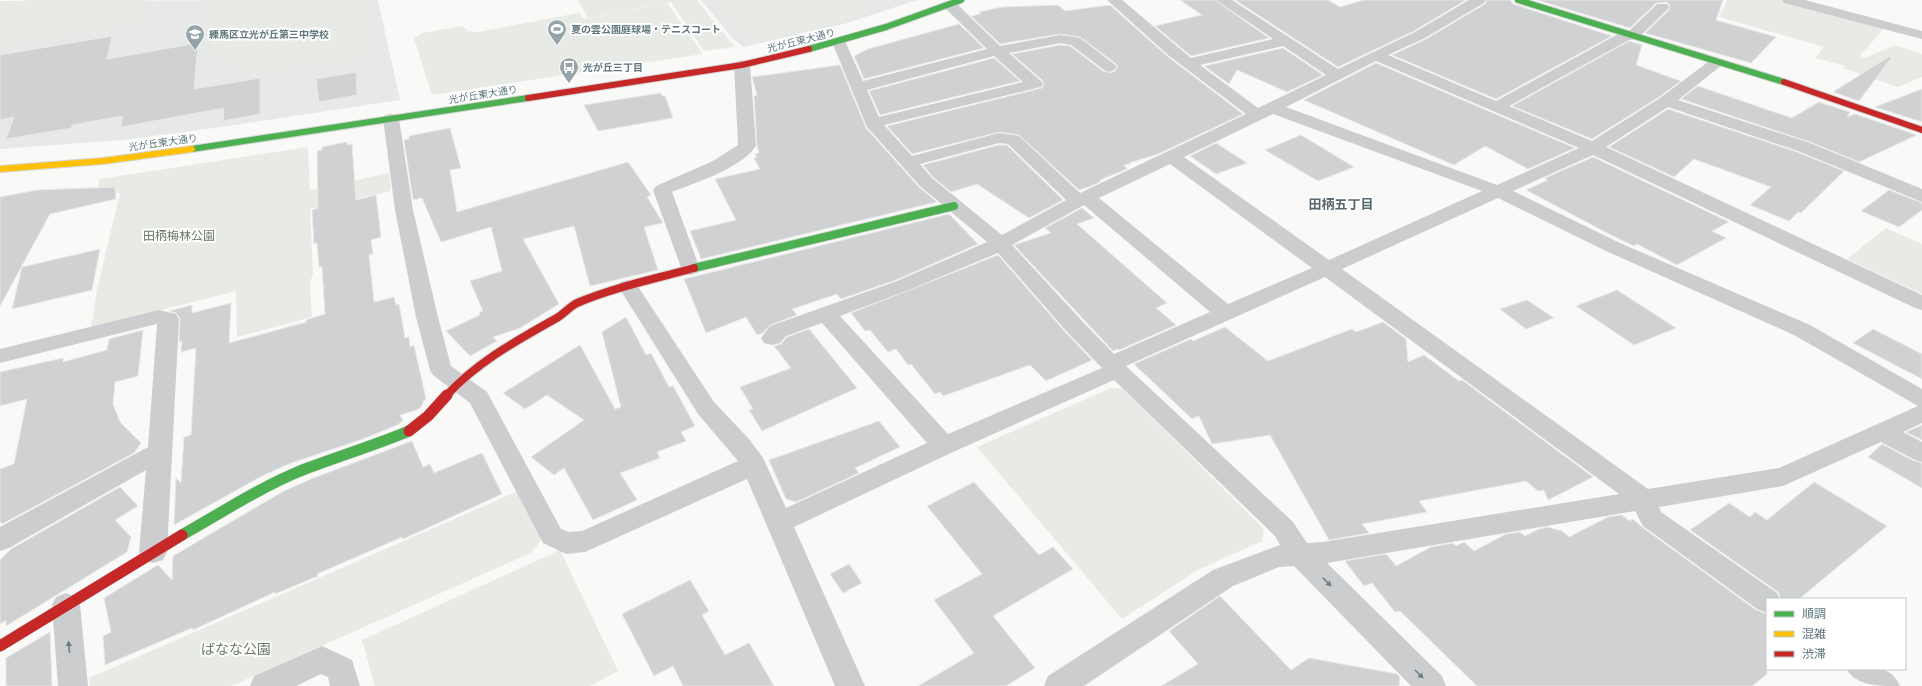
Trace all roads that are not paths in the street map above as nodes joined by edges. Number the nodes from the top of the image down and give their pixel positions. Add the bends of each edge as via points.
1 (1114, 0) edge
2 (1223, 0) edge
3 (1479, 0) edge
4 (1518, 0) edge
5 (1789, 0) edge
6 (955, 3) edge
7 (1662, 7) dead end
8 (1629, 36) junction
9 (1922, 36) edge
10 (1285, 41) junction
11 (839, 42) junction
12 (997, 51) junction
13 (1376, 56) junction
14 (1717, 62) junction
15 (1189, 63) junction
16 (742, 65) junction
17 (1109, 67) dead end
18 (1337, 75) junction
19 (858, 87) junction
20 (1666, 101) junction
21 (1496, 107) junction
22 (1264, 111) junction
23 (391, 119) junction
24 (873, 123) junction
25 (1922, 130) edge
26 (1593, 148) junction
27 (1171, 156) junction
28 (909, 162) junction
29 (0, 168) edge
30 (1498, 192) junction
31 (1922, 196) edge
32 (1082, 199) junction
33 (954, 206) junction
34 (1000, 244) junction
35 (690, 269) junction
36 (1326, 269) junction
37 (628, 286) junction
38 (1922, 303) edge
39 (826, 314) junction
40 (1226, 314) junction
41 (772, 338) dead end
42 (0, 356) edge
43 (1114, 367) junction
44 (458, 383) junction
45 (1922, 399) edge
46 (1922, 413) edge
47 (1883, 432) junction
48 (944, 446) junction
49 (160, 451) junction
50 (1922, 453) edge
51 (754, 465) junction
52 (1643, 501) junction
53 (779, 523) junction
54 (0, 540) edge
55 (153, 552) junction
56 (1300, 554) junction
57 (1766, 601) edge
58 (66, 605) junction
59 (0, 646) edge
60 (1862, 670) edge
61 (73, 686) edge
62 (265, 686) edge
63 (345, 686) edge
64 (850, 686) edge
65 (1059, 686) edge
66 (1431, 686) edge
67 (1885, 686) edge

1 - 15 street
2 - 10 street
3 - 13 street via 1420,35
4 - 8 street
5 - 9 street
6 - 11 street, 光が丘東大通り via 885,29
6 - 12 street
7 - 8 street
8 - 14 street
8 - 21 street
10 - 15 street
10 - 18 street
11 - 16 street, 光が丘東大通り
11 - 19 street
12 - 17 street via 1060,39 1075,41
12 - 19 street
12 - 24 street via 1035,84
13 - 18 street
13 - 21 street
14 - 20 street
14 - 25 street via 1847,102
15 - 22 street
16 - 23 street, 光が丘東大通り
16 - 35 street via 747,146 711,168 662,190
18 - 22 street
19 - 24 street
20 - 26 street
20 - 31 street via 1804,146
21 - 26 street
22 - 27 street
22 - 30 street
23 - 29 street, 光が丘東大通り via 153,155
23 - 44 street via 404,210 427,317 441,370
24 - 28 street
26 - 30 street
26 - 38 street
27 - 32 street
27 - 36 street
28 - 32 street via 999,138 1013,140
28 - 33 street via 926,182
30 - 36 street
30 - 45 street via 1613,247 1802,330
32 - 34 street
32 - 40 street
33 - 34 street
33 - 35 street
34 - 39 street via 904,285
34 - 43 street
35 - 37 street
36 - 40 street
36 - 52 street via 1635,492
37 - 44 street via 575,304 562,315 494,354
37 - 51 street via 706,408 740,445
39 - 41 street via 778,331
39 - 48 street
40 - 43 street
42 - 49 street via 152,318 168,319
43 - 48 street
43 - 56 street via 1284,529
44 - 51 street via 479,398 552,536 566,543 585,541
44 - 55 street via 428,416 406,432 272,484
46 - 47 street
47 - 50 street
47 - 52 street via 1783,477
48 - 53 street
49 - 54 street
49 - 55 street
51 - 53 street
52 - 56 street via 1331,552
52 - 57 street via 1652,519
53 - 64 street
55 - 58 street
56 - 65 street via 1277,556 1223,578
56 -> 66 street
58 - 59 street
61 -> 58 street
60 - 67 street
62 - 63 street via 322,659 341,670

